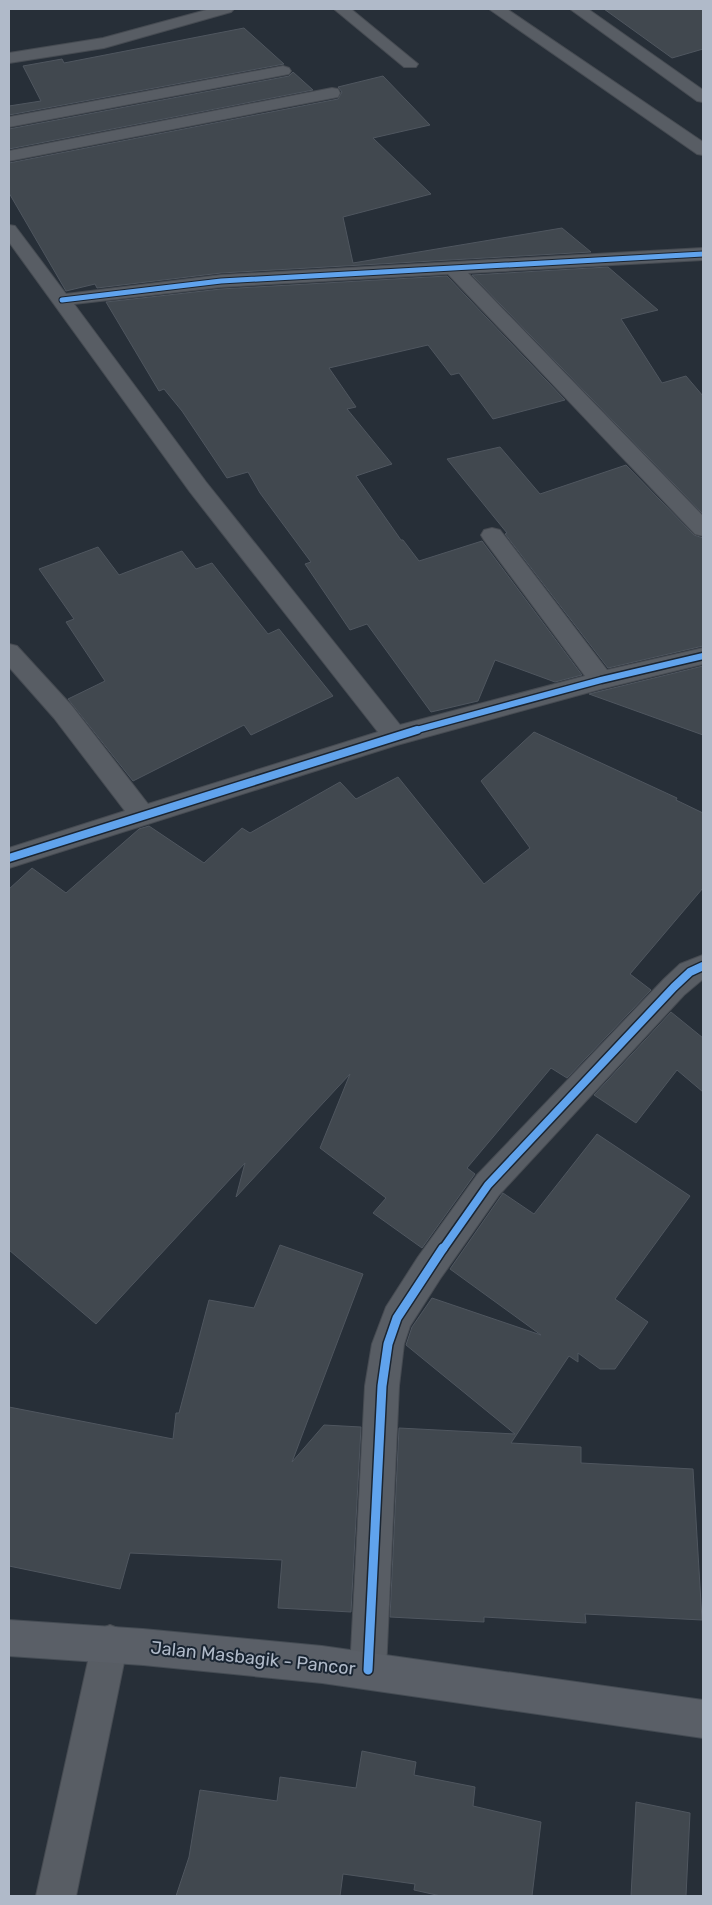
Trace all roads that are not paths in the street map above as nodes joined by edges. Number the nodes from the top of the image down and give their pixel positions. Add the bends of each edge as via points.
1 (226, 9) edge
2 (342, 9) edge
3 (496, 9) edge
4 (578, 9) edge
5 (9, 58) edge
6 (410, 64) dead end
7 (283, 72) dead end
8 (332, 93) dead end
9 (703, 98) edge
10 (9, 122) edge
11 (703, 150) edge
12 (9, 156) edge
13 (9, 230) edge
14 (703, 254) edge
15 (452, 268) junction
16 (62, 300) junction
17 (703, 529) edge
18 (492, 535) dead end
19 (9, 652) edge
20 (702, 658) edge
21 (601, 680) junction
22 (395, 736) junction
23 (142, 815) junction
24 (9, 858) edge
25 (703, 966) edge
26 (9, 1638) edge
27 (110, 1643) junction
28 (368, 1670) junction
29 (703, 1719) edge
30 (56, 1896) edge

1 - 5 street via 104,43
2 - 6 street
3 - 11 street
4 - 9 street
7 - 10 street
8 - 12 street
13 - 16 street via 27,266
14 - 15 street
15 - 16 street via 221,282
15 - 17 street
16 - 22 street via 198,487
18 - 21 street
19 - 23 street via 63,712
20 - 21 street
21 - 22 street
22 - 23 street
23 - 24 street
25 - 28 street via 690,972 674,987 488,1185 397,1318 388,1344 382,1386
26 - 27 main road, Jalan Masbagik - Pancor
27 - 28 main road, Jalan Masbagik - Pancor
27 - 30 street
28 - 29 main road, Jalan Masbagik - Pancor via 644,1713

